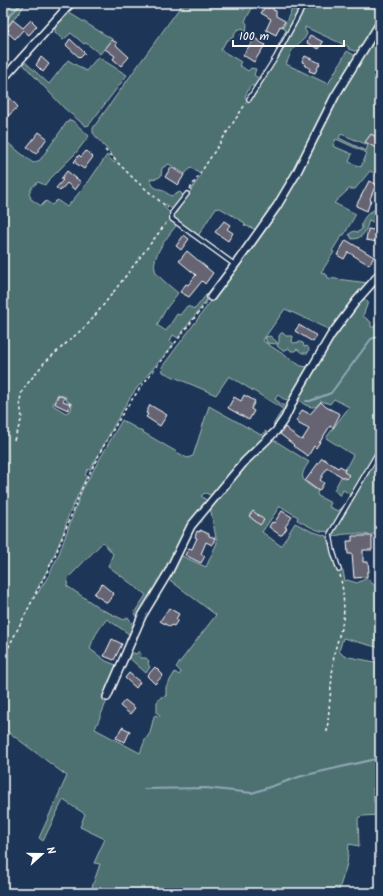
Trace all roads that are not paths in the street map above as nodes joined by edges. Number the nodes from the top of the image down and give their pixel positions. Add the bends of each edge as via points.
1 (71, 3) edge
2 (305, 3) edge
3 (380, 23) edge
4 (3, 79) edge
5 (249, 99) road end
6 (187, 194) road end
7 (235, 265) junction
8 (380, 273) edge
9 (211, 297) road end
10 (380, 449) edge
11 (339, 570) road end
12 (107, 697) dead end

1 - 4 street
2 - 5 lane via 276,57
3 - 7 street via 335,96 277,206
6 - 7 lane via 172,214 172,219
7 - 9 street
8 - 12 street via 329,337 276,431 245,461 191,526 168,573 142,616
10 - 11 lane via 330,534

